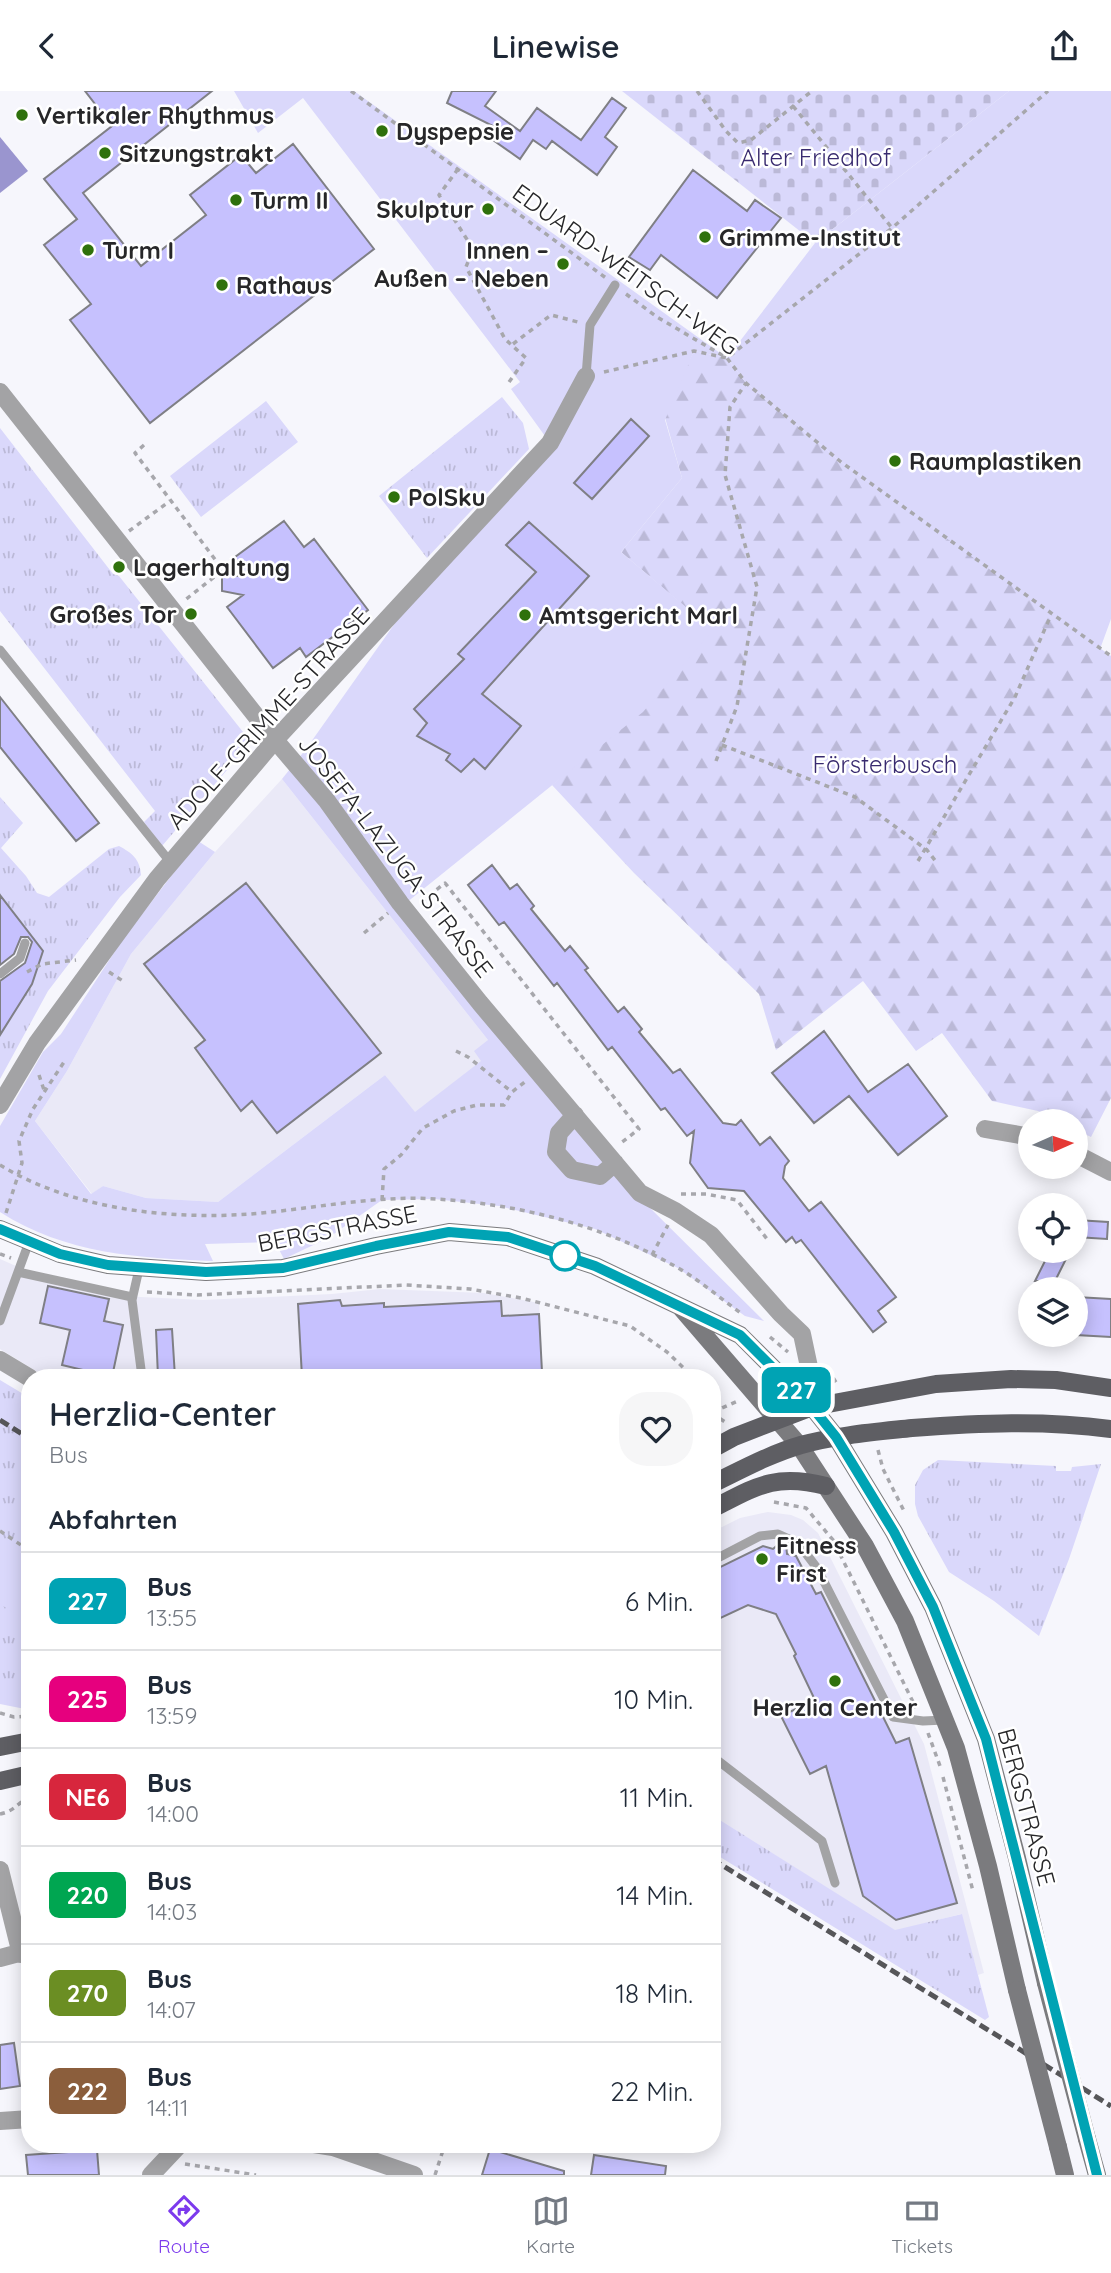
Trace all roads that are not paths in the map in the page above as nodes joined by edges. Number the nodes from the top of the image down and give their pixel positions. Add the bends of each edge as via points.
1 (615, 285) road end
2 (586, 376) joint
3 (0, 392) edge
4 (0, 650) edge
5 (275, 740) junction
6 (171, 863) junction
7 (25, 943) dead end
8 (0, 974) edge
9 (0, 1105) edge
10 (575, 1115) junction
11 (985, 1129) dead end
12 (1018, 1135) edge
13 (611, 1158) junction
14 (1088, 1160) edge
15 (1111, 1172) edge
16 (0, 1229) edge
17 (29, 1242) junction
18 (20, 1267) junction
19 (139, 1269) junction
20 (133, 1294) junction
21 (676, 1303) junction
22 (0, 1321) edge
23 (0, 1360) edge
24 (809, 1367) dead end
25 (141, 1369) edge
26 (21, 1373) edge
27 (1111, 1388) edge
28 (812, 1407) junction
29 (776, 1421) junction
30 (1111, 1429) edge
31 (836, 1437) junction
32 (721, 1444) edge
33 (799, 1445) junction
34 (721, 1479) edge
35 (826, 1486) junction
36 (721, 1505) edge
37 (721, 1556) edge
38 (945, 1720) junction
39 (21, 1743) edge
40 (0, 1747) edge
41 (721, 1763) edge
42 (21, 1776) edge
43 (0, 1781) edge
44 (0, 1870) edge
45 (835, 1884) dead end
46 (21, 1936) edge
47 (21, 1953) edge
48 (0, 1958) edge
49 (21, 2120) edge
50 (0, 2121) edge
51 (172, 2153) edge
52 (350, 2153) edge
53 (151, 2175) edge
54 (414, 2175) edge
55 (1065, 2175) edge
56 (1097, 2175) edge

1 - 2 lane via 590,325
2 - 5 street, ADOLF-GRIMME-STRASSE via 550,443
3 - 5 street, JOSEFA-LAZUGA-STRASSE
4 - 6 lane
5 - 6 street, ADOLF-GRIMME-STRASSE
5 - 10 street, JOSEFA-LAZUGA-STRASSE via 327,801 480,1003
6 - 9 street, ADOLF-GRIMME-STRASSE via 37,1043
7 - 8 lane via 20,958
10 - 13 street, JOSEFA-LAZUGA-STRASSE
10 - 13 street via 559,1133 556,1152 572,1170 600,1176
11 - 12 street
13 - 24 street, JOSEFA-LAZUGA-STRASSE via 640,1193 678,1202 711,1235 802,1334
14 - 15 street
16 - 17 main road, BERGSTRASSE
17 - 18 lane
17 - 19 main road, BERGSTRASSE via 60,1254
18 - 20 lane
18 - 22 lane
19 - 20 lane
19 - 21 main road, BERGSTRASSE via 283,1268 449,1232 508,1237 595,1266
20 - 25 lane
21 - 28 main road, BERGSTRASSE via 740,1335
21 - 29 main road, BERGSTRASSE
23 - 26 street
27 - 28 main road via 1011,1379 936,1384
28 - 29 main road
28 - 31 main road, BERGSTRASSE
29 - 32 main road
29 - 33 main road, BERGSTRASSE
30 - 31 main road via 982,1422
31 - 33 main road
31 - 56 main road, BERGSTRASSE, bridge via 933,1607 986,1739
33 - 34 main road
33 - 35 main road, BERGSTRASSE
35 - 36 main road via 775,1480
35 - 38 main road, BERGSTRASSE via 905,1621
37 - 38 lane via 760,1536 778,1534 798,1542 817,1568 892,1717
38 - 55 main road, BERGSTRASSE, bridge via 988,1866
39 - 40 main road
41 - 45 lane via 822,1841
42 - 43 main road
44 - 46 street
47 - 48 street
49 - 50 street
51 - 53 street
52 - 54 street

